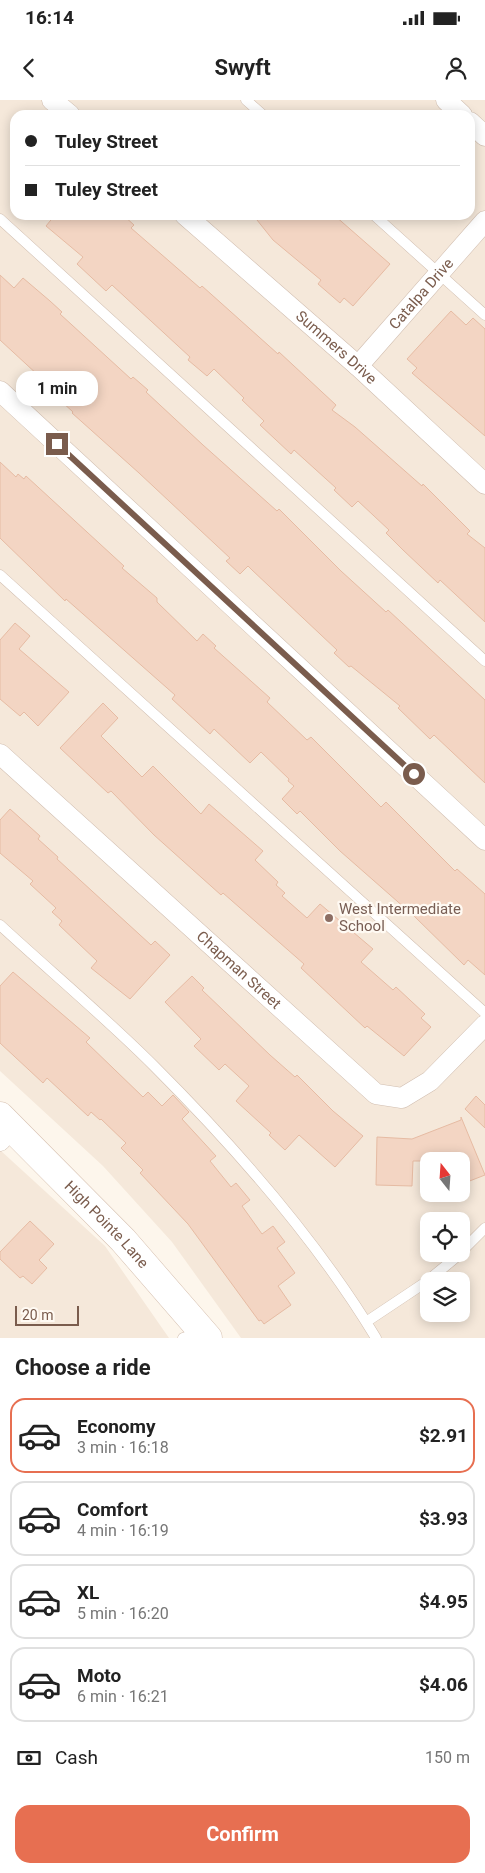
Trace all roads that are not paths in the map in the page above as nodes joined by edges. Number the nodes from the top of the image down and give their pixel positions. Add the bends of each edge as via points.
1 (52, 100) edge
2 (246, 100) edge
3 (446, 100) edge
4 (64, 110) edge
5 (257, 110) edge
6 (457, 110) edge
7 (475, 127) edge
8 (485, 136) edge
9 (0, 219) edge
10 (191, 220) edge
11 (380, 220) edge
12 (485, 221) edge
13 (440, 273) junction
14 (485, 315) edge
15 (358, 366) junction
16 (0, 391) edge
17 (485, 484) edge
18 (0, 575) edge
19 (485, 661) edge
20 (0, 754) edge
21 (485, 840) edge
22 (0, 925) edge
23 (485, 1013) edge
24 (485, 1025) edge
25 (4, 1128) edge
26 (485, 1228) edge
27 (470, 1244) edge
28 (450, 1262) edge
29 (366, 1322) junction
30 (198, 1336) edge
31 (376, 1338) edge

1 - 4 street
2 - 5 lane
3 - 6 street
7 - 8 street
9 - 19 lane
10 - 15 street, Summers Drive
11 - 13 lane
12 - 13 street, Catalpa Drive
13 - 14 lane
13 - 15 street, Catalpa Drive
15 - 17 street, Summers Drive
16 - 21 street
18 - 23 lane
20 - 24 street, Chapman Street via 376,1094 402,1098 430,1081
22 - 29 lane via 154,1066 259,1178
25 - 30 street, High Pointe Lane via 123,1240
26 - 27 lane
28 - 29 lane
29 - 31 lane

